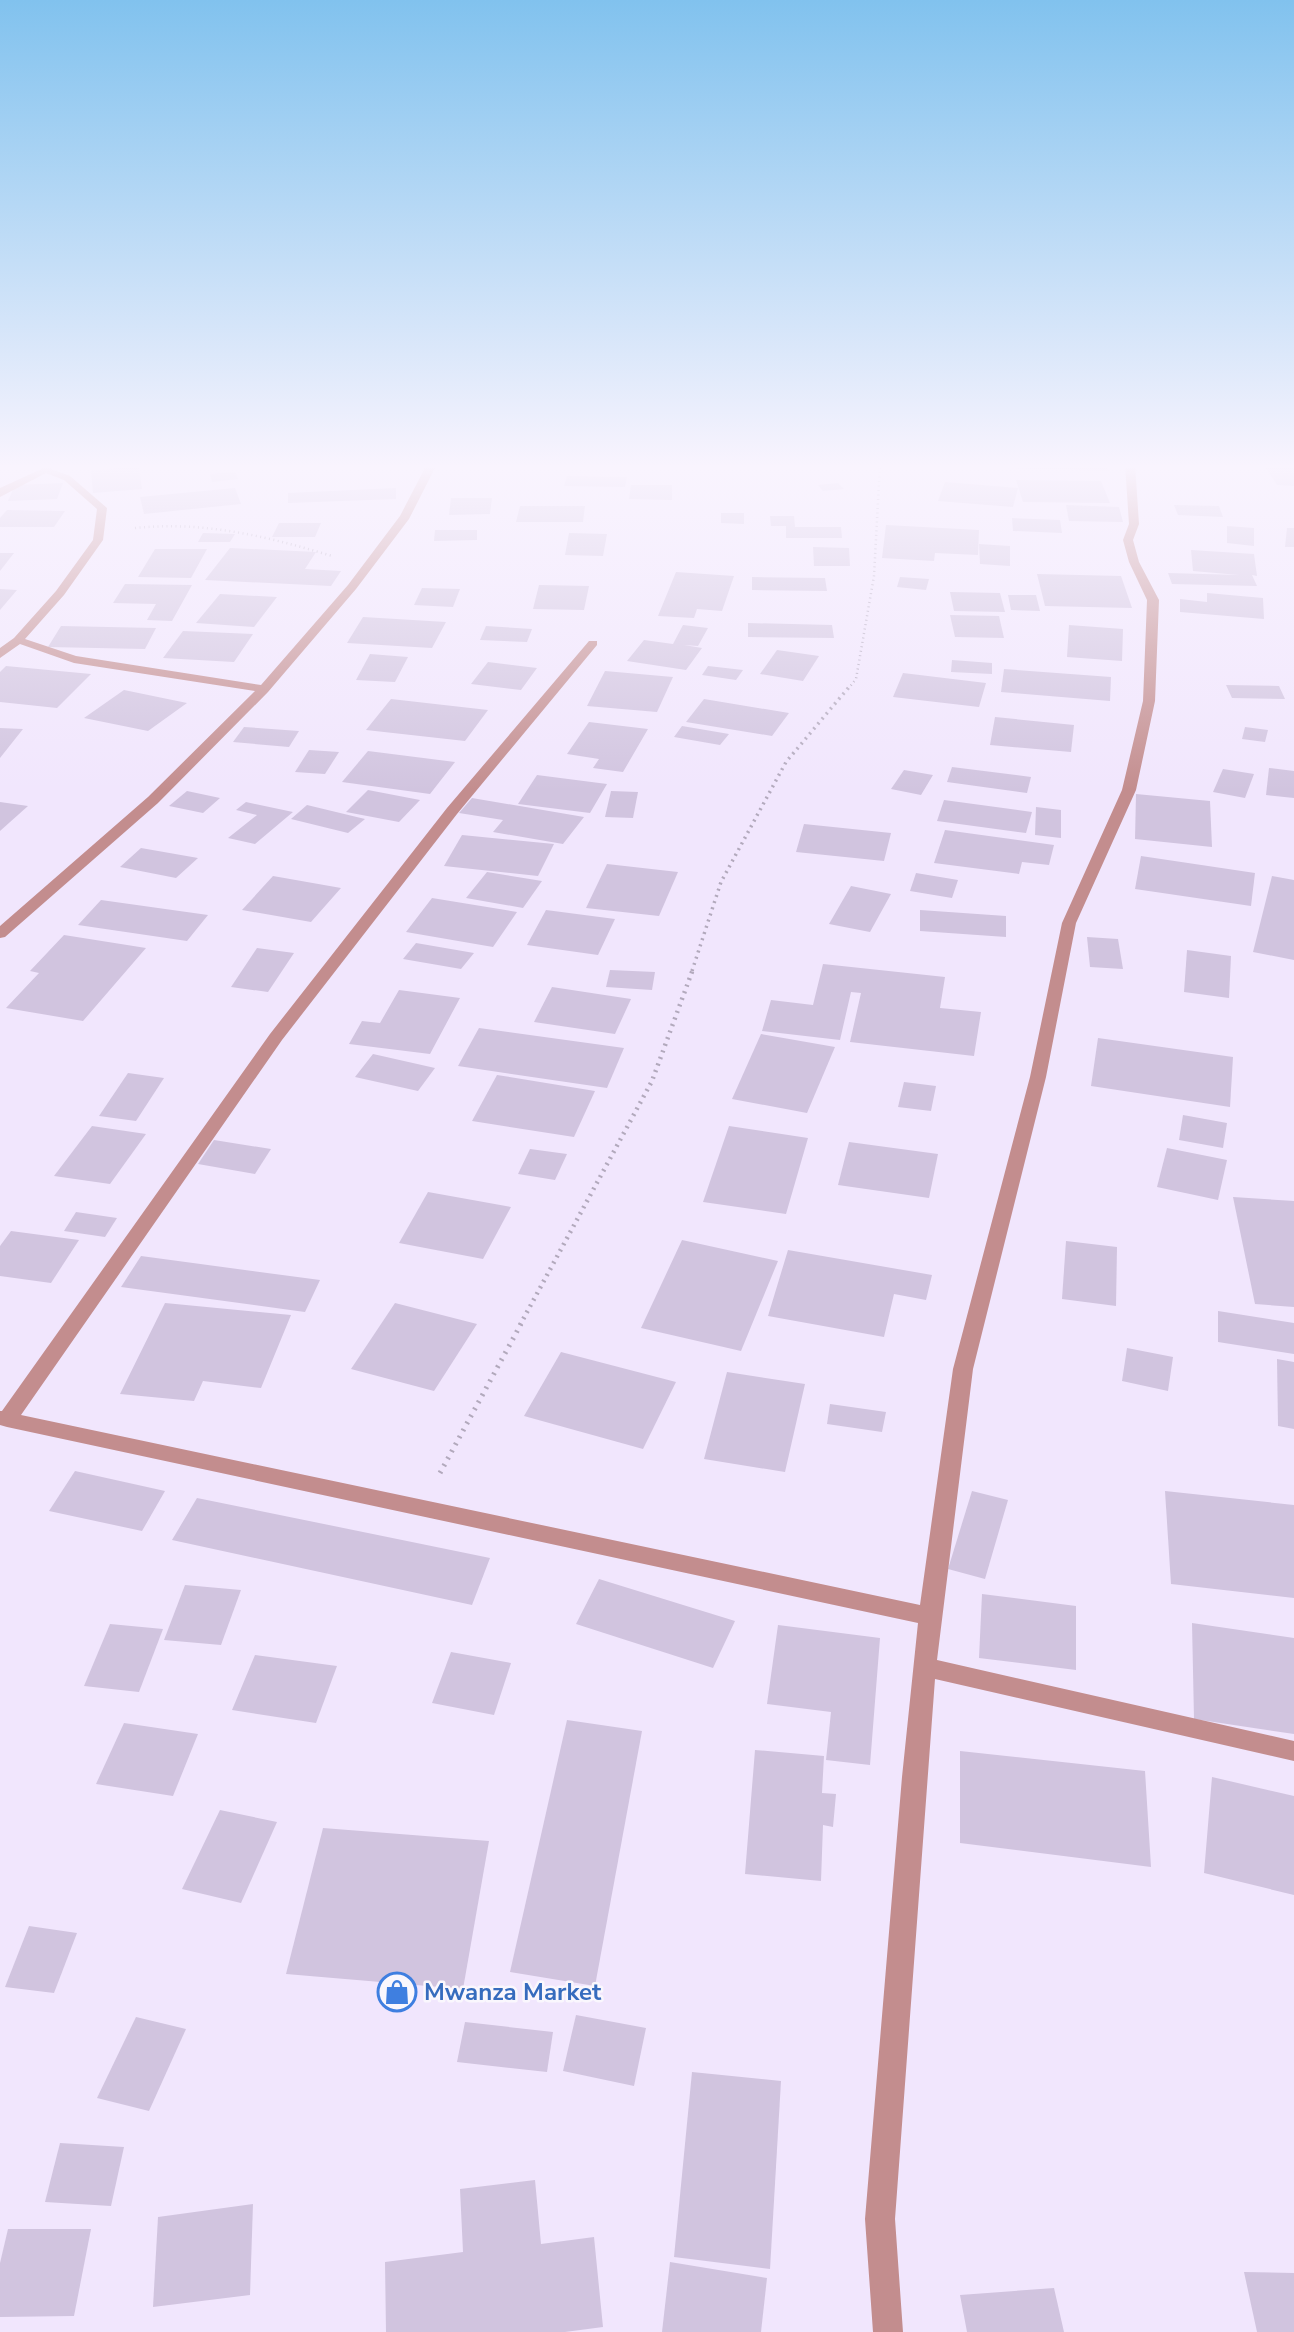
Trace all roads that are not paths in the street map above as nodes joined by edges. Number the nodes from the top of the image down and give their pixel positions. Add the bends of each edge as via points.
1 (74, 573) edge
2 (362, 573) edge
3 (1139, 573) edge
4 (18, 640) junction
5 (593, 643) dead end
6 (0, 654) edge
7 (264, 689) junction
8 (0, 934) edge
9 (4, 1419) edge
10 (930, 1616) junction
11 (926, 1667) junction
12 (1294, 1751) edge
13 (888, 2332) edge

1 - 4 street
2 - 7 street
3 - 10 street via 1153,600 1149,701 1129,790 1069,923 1038,1077 962,1369
4 - 6 street
4 - 7 street via 74,659
5 - 9 street via 452,811 276,1037
7 - 8 street via 153,800
9 - 10 street
10 - 11 street
11 - 12 street
11 - 13 street via 880,2219

